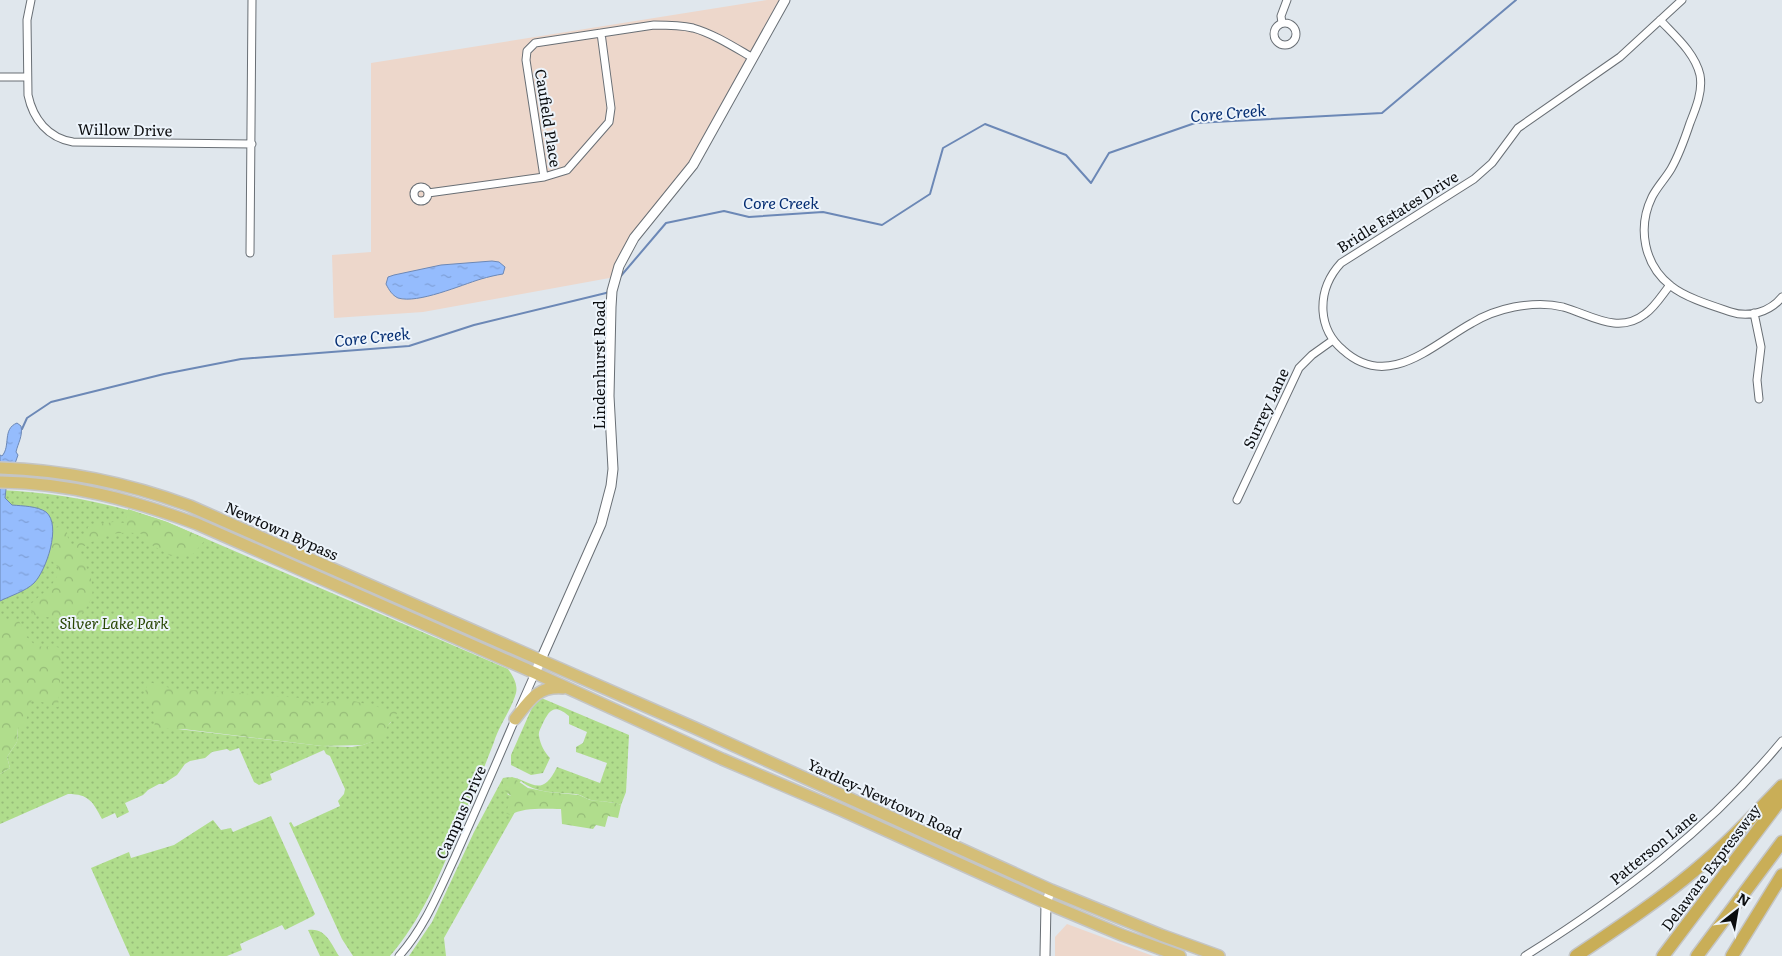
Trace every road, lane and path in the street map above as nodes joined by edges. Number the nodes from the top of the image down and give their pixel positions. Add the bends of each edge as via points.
1 (31, 0) edge
2 (252, 0) edge
3 (785, 0) edge
4 (1288, 0) edge
5 (1682, 0) edge
6 (1660, 20) junction
7 (1282, 23) dead end
8 (601, 33) junction
9 (752, 58) junction
10 (0, 77) edge
11 (27, 77) junction
12 (252, 144) junction
13 (544, 178) junction
14 (428, 192) dead end
15 (250, 253) dead end
16 (1670, 285) junction
17 (1782, 297) edge
18 (1754, 314) junction
19 (1333, 340) junction
20 (1759, 399) dead end
21 (0, 468) edge
22 (0, 482) edge
23 (1237, 500) dead end
24 (541, 660) junction
25 (535, 673) junction
26 (567, 688) junction
27 (515, 719) junction
28 (1782, 741) edge
29 (1782, 786) edge
30 (1782, 798) edge
31 (1782, 842) edge
32 (1782, 875) edge
33 (1051, 890) junction
34 (1046, 903) junction
35 (1152, 946) junction
36 (399, 956) edge
37 (1045, 956) edge
38 (1169, 956) edge
39 (1180, 956) edge
40 (1219, 956) edge
41 (1525, 956) edge
42 (1576, 956) edge
43 (1663, 956) edge
44 (1697, 956) edge
45 (1732, 956) edge

1 - 11 street, Willow Drive via 27,20
2 - 12 street
3 - 9 street, Lindenhurst Road
4 - 7 street via 1281,16
5 - 6 street, Bridle Estates Drive
6 - 16 street via 1694,58 1701,82 1696,109 1679,153 1652,196 1644,220 1648,255 1657,272
6 - 19 street, Bridle Estates Drive via 1620,57 1526,122 1492,163 1474,178 1341,262 1331,276 1323,299 1324,321
8 - 9 street, Caufield Place via 654,25 693,28
8 - 13 street, Caufield Place via 611,108 609,122 567,170
8 - 13 street, Caufield Place via 535,43 527,51
9 - 24 street, Lindenhurst Road via 693,165 634,238 615,276 609,396 611,486 601,524
10 - 11 street
11 - 12 street, Willow Drive via 34,113 50,132 64,140
12 - 15 street
13 - 14 street, Caufield Place
16 - 18 street via 1716,307
16 - 19 street, Bridle Estates Drive via 1647,313 1631,322 1611,324 1554,306 1516,306 1489,314 1412,360 1391,366 1362,362
17 - 18 street via 1769,308
18 - 20 street via 1761,347 1757,380
19 - 23 street, Surrey Lane via 1299,368
21 - 24 highway, Newtown Bypass via 89,476 159,495
22 - 25 highway, Newtown Bypass via 81,489 160,510
24 - 25 street, Lindenhurst Road
24 - 33 highway, Yardley-Newtown Road
25 - 26 highway, Yardley-Newtown Road
25 - 27 street, Campus Drive
26 - 27 highway via 546,688 531,699
26 - 34 highway, Yardley-Newtown Road
27 - 36 street, Campus Drive via 434,902 418,932
28 - 41 street, Patterson Lane via 1722,808 1668,855 1603,904
29 - 42 highway via 1695,871
30 - 43 highway, Delaware Expressway
31 - 44 highway
32 - 45 highway
33 - 34 street
33 - 40 highway, Yardley-Newtown Road
34 - 35 highway, Yardley-Newtown Road
34 - 37 street
35 - 38 highway
35 - 39 highway, Yardley-Newtown Road

